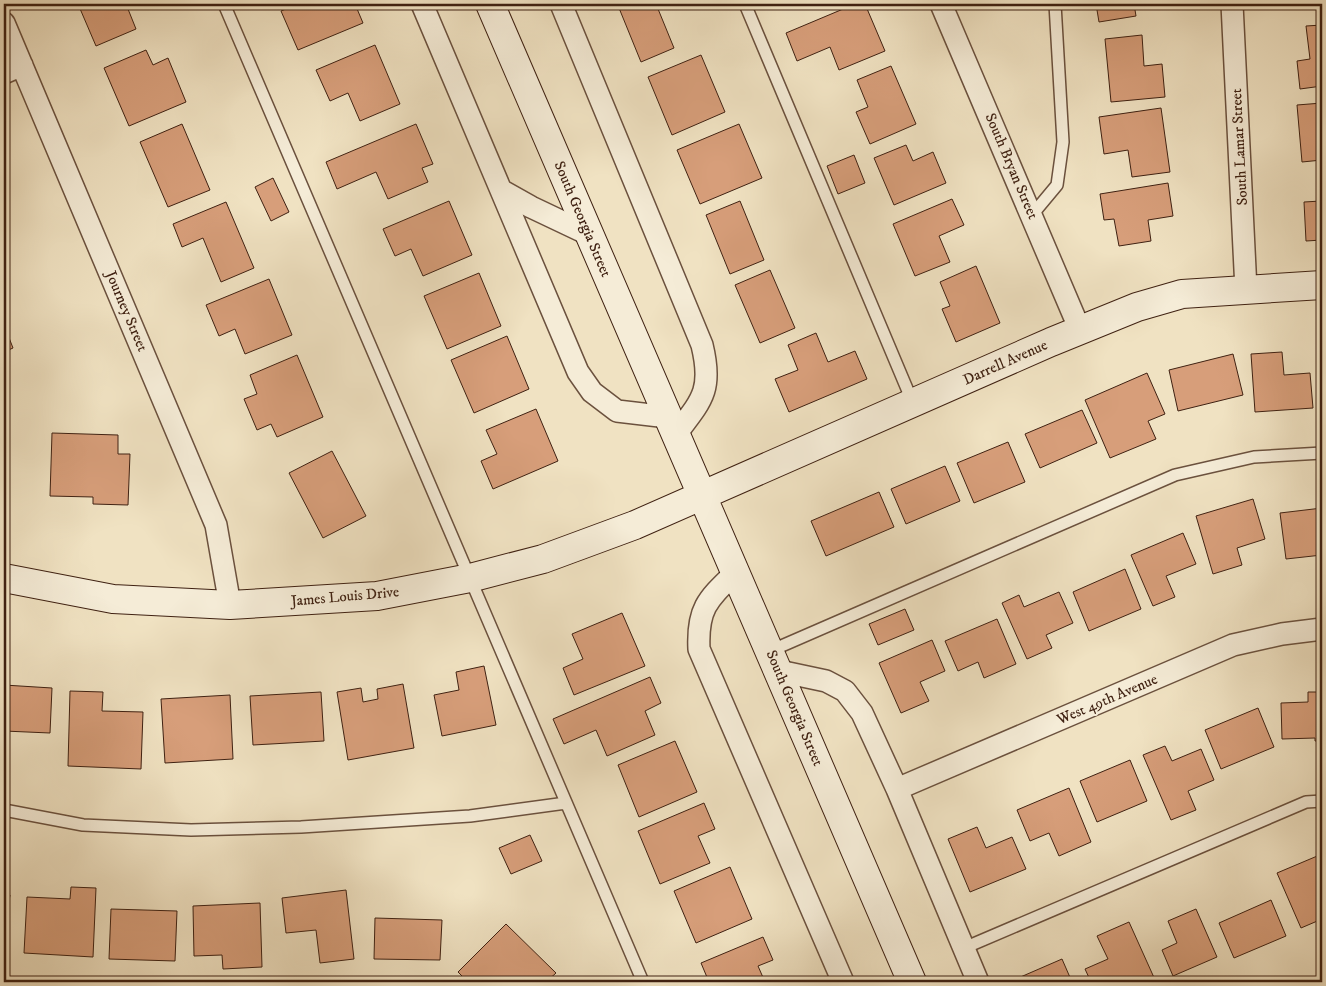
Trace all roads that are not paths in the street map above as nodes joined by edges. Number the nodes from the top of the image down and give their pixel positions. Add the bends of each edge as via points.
1 (224, 4) edge
2 (422, 4) edge
3 (490, 4) edge
4 (562, 4) edge
5 (745, 4) edge
6 (941, 4) edge
7 (1055, 4) edge
8 (1232, 4) edge
9 (4, 23) edge
10 (13, 69) edge
11 (501, 190) junction
12 (1032, 215) junction
13 (590, 235) junction
14 (1322, 285) edge
15 (1246, 290) junction
16 (1080, 330) junction
17 (913, 402) junction
18 (672, 426) junction
19 (1322, 453) edge
20 (702, 495) junction
21 (736, 572) junction
22 (4, 578) edge
23 (470, 578) junction
24 (230, 605) junction
25 (1322, 629) edge
26 (775, 661) junction
27 (897, 788) junction
28 (1322, 800) edge
29 (566, 803) junction
30 (4, 810) edge
31 (964, 948) junction
32 (642, 982) edge
33 (843, 982) edge
34 (912, 982) edge
35 (978, 982) edge

1 - 23 lane
2 - 11 street
3 - 13 main road, South Georgia Street
4 - 18 street via 702,345 707,368 702,400
5 - 17 lane
6 - 12 street, South Bryan Street
7 - 12 lane via 1063,142 1057,185
8 - 15 street, South Lamar Street
9 - 10 street, Journey Street
10 - 24 street, Journey Street via 216,525
11 - 13 street
11 - 18 street via 578,372 592,392 617,411
12 - 16 street, South Bryan Street
13 - 18 main road, South Georgia Street
14 - 15 main road, Darrell Avenue
15 - 16 main road, Darrell Avenue via 1182,294 1137,307
16 - 17 main road, Darrell Avenue
17 - 20 main road, Darrell Avenue
18 - 20 main road, South Georgia Street
19 - 26 lane via 1254,457 1175,475
20 - 21 main road, South Georgia Street
20 - 23 main road, James Louis Drive via 635,525 543,559
21 - 26 main road, South Georgia Street
21 - 33 street via 708,599 698,626 699,649
22 - 24 main road, James Louis Drive via 113,599
23 - 24 main road, James Louis Drive via 377,596
23 - 29 lane
25 - 27 street, West 49th Avenue via 1233,645
26 - 27 street via 845,691 862,713
26 - 34 main road, South Georgia Street
27 - 31 street
28 - 31 lane via 1306,802
29 - 30 lane via 470,816 191,830 83,825
29 - 32 lane
31 - 35 street

